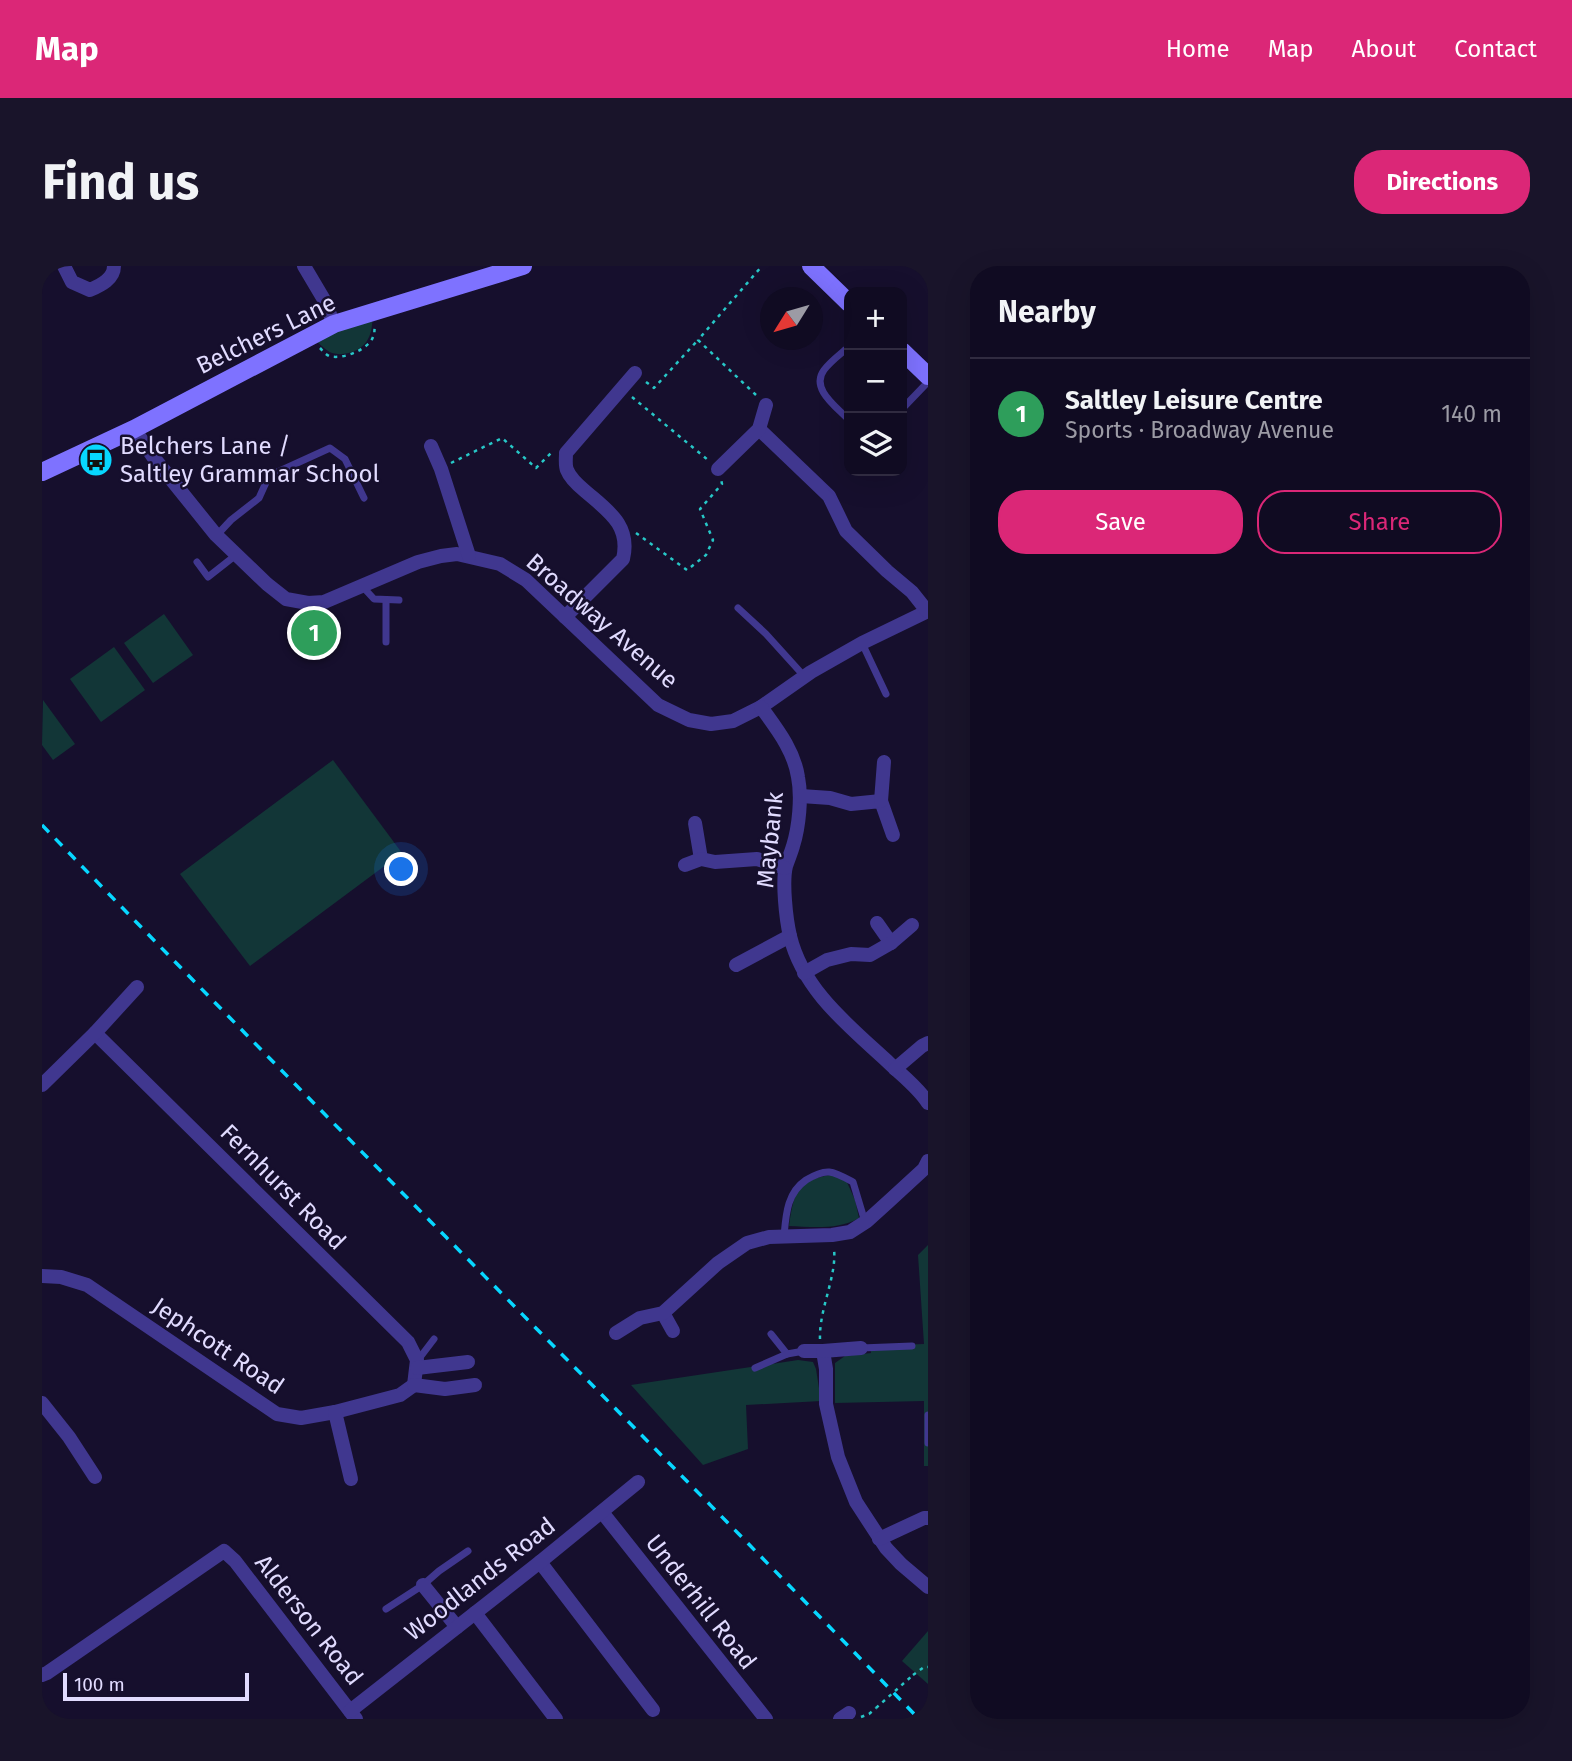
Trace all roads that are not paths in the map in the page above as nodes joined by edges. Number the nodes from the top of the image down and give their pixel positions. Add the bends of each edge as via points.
1 (64, 266) edge
2 (114, 266) edge
3 (304, 266) edge
4 (523, 266) edge
5 (811, 266) edge
6 (844, 298) edge
7 (334, 324) junction
8 (845, 350) edge
9 (907, 356) edge
10 (635, 373) road end
11 (927, 374) edge
12 (907, 402) edge
13 (766, 405) road end
14 (844, 416) edge
15 (134, 429) junction
16 (759, 429) junction
17 (431, 446) dead end
18 (718, 469) road end
19 (42, 472) edge
20 (364, 498) dead end
21 (216, 535) junction
22 (236, 555) junction
23 (469, 556) junction
24 (197, 562) dead end
25 (362, 586) junction
26 (386, 600) junction
27 (399, 600) dead end
28 (738, 608) dead end
29 (928, 611) edge
30 (565, 617) junction
31 (386, 642) dead end
32 (862, 643) junction
33 (804, 677) junction
34 (886, 694) dead end
35 (761, 707) junction
36 (884, 762) dead end
37 (800, 796) junction
38 (881, 802) junction
39 (695, 823) dead end
40 (892, 835) dead end
41 (701, 859) junction
42 (685, 865) dead end
43 (785, 868) junction
44 (877, 923) dead end
45 (912, 925) dead end
46 (790, 936) junction
47 (891, 943) junction
48 (736, 965) dead end
49 (804, 973) junction
50 (137, 987) dead end
51 (95, 1033) junction
52 (928, 1043) edge
53 (895, 1069) junction
54 (42, 1085) edge
55 (928, 1103) edge
56 (928, 1161) edge
57 (865, 1222) junction
58 (784, 1236) junction
59 (42, 1276) edge
60 (663, 1313) junction
61 (673, 1331) dead end
62 (617, 1333) dead end
63 (771, 1334) dead end
64 (435, 1339) dead end
65 (912, 1346) dead end
66 (861, 1348) joint
67 (804, 1351) joint
68 (822, 1351) junction
69 (788, 1354) junction
70 (468, 1362) dead end
71 (417, 1364) junction
72 (755, 1368) dead end
73 (414, 1385) junction
74 (475, 1385) dead end
75 (42, 1403) edge
76 (335, 1412) junction
77 (928, 1415) edge
78 (928, 1443) edge
79 (95, 1477) dead end
80 (351, 1479) dead end
81 (638, 1482) dead end
82 (601, 1512) junction
83 (928, 1518) edge
84 (879, 1539) junction
85 (468, 1551) dead end
86 (540, 1562) junction
87 (423, 1585) junction
88 (928, 1587) edge
89 (386, 1609) dead end
90 (475, 1613) junction
91 (457, 1627) junction
92 (42, 1675) edge
93 (653, 1710) dead end
94 (353, 1715) edge
95 (556, 1719) edge
96 (765, 1719) edge

1 - 2 street via 72,282 90,290 104,284
3 - 7 street
4 - 7 street, Belchers Lane
5 - 6 street
7 - 15 street, Belchers Lane
8 - 14 lane via 819,380 822,392
9 - 11 street
10 - 30 street via 566,453 567,470 614,517 624,534 625,549 623,559
11 - 12 lane
13 - 16 street
15 - 19 street, Belchers Lane
15 - 21 street, Broadway Avenue
16 - 18 street
16 - 29 street via 829,496 846,531
17 - 23 street
20 - 21 lane via 345,459 330,448 273,474 259,498
21 - 22 street, Broadway Avenue
22 - 24 lane via 208,577
22 - 25 street, Broadway Avenue via 286,599 324,602
23 - 25 street, Broadway Avenue via 418,562
23 - 30 street, Broadway Avenue via 513,571
25 - 26 lane via 374,599
26 - 27 lane
26 - 31 lane
28 - 33 lane
29 - 32 street, Broadway Avenue
30 - 35 street, Broadway Avenue via 658,705 689,720 710,724 733,721
32 - 33 street, Broadway Avenue
32 - 34 lane
33 - 35 street, Broadway Avenue
35 - 37 street, Maybank via 786,743
36 - 38 street
37 - 38 street via 851,804
37 - 43 street, Maybank via 794,844
38 - 40 street
39 - 41 street
41 - 42 street
41 - 43 street via 757,859
43 - 46 street, Maybank
44 - 47 street
45 - 47 street
46 - 48 street
46 - 49 street, Maybank
47 - 49 street via 870,955 827,960
49 - 53 street, Maybank via 835,1013
50 - 51 street
51 - 54 street
51 - 71 street, Fernhurst Road via 408,1342
52 - 53 street
53 - 55 street, Maybank
56 - 57 street
57 - 58 street via 850,1232
57 - 58 lane via 853,1182 838,1173 819,1172 792,1194
58 - 60 street via 758,1239 734,1251
59 - 76 street, Jephcott Road via 61,1276 87,1285 277,1414 302,1418
60 - 61 street
60 - 62 street via 640,1318
63 - 69 lane
64 - 71 lane
65 - 66 lane
66 - 68 street
67 - 68 street
67 - 69 lane
68 - 84 street via 826,1404 838,1457 856,1502
69 - 72 lane
70 - 71 street
71 - 73 street
73 - 74 street via 445,1390
73 - 76 street, Jephcott Road via 400,1395
75 - 79 street
76 - 80 street
77 - 78 lane
81 - 82 street, Woodlands Road
82 - 86 street, Woodlands Road
82 - 96 street, Underhill Road
83 - 84 street
84 - 88 street
85 - 87 lane
86 - 90 street, Woodlands Road
86 - 93 street
87 - 89 lane
87 - 91 street
90 - 91 street, Woodlands Road
90 - 95 street
91 - 94 street, Woodlands Road
92 - 94 street, Alderson Road via 224,1551

